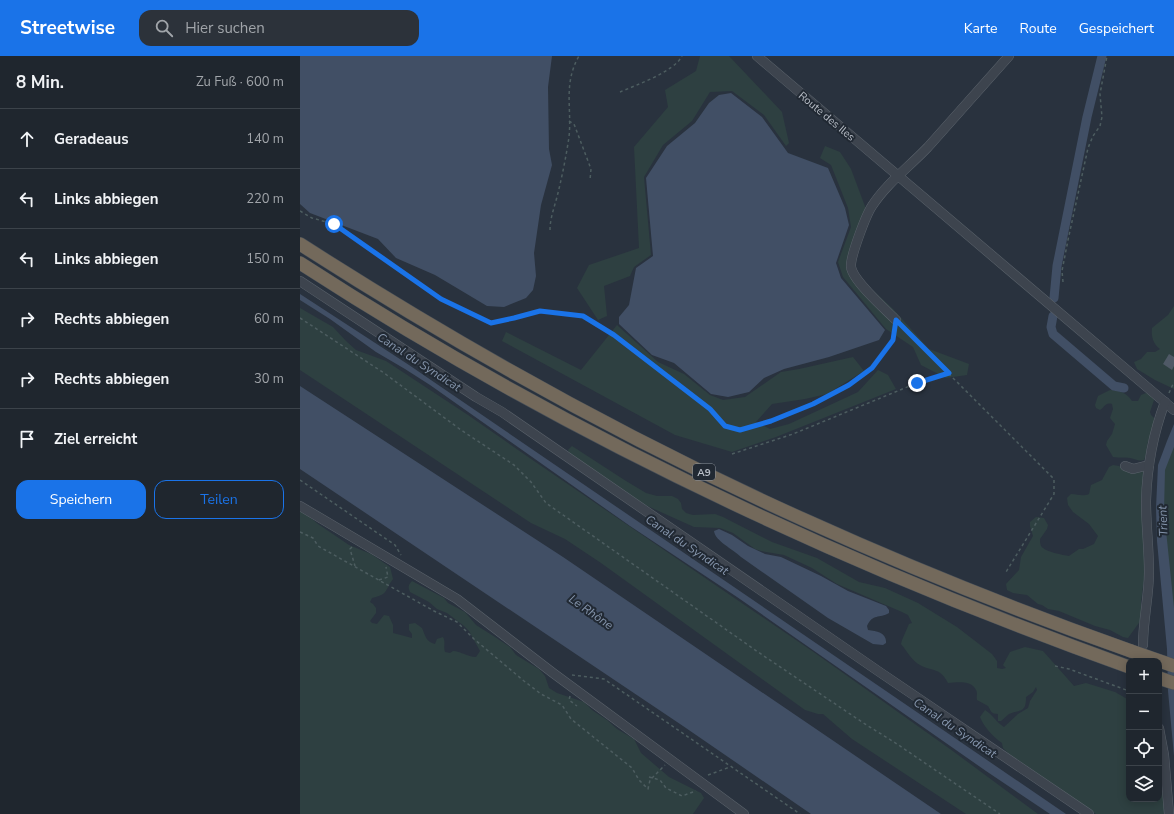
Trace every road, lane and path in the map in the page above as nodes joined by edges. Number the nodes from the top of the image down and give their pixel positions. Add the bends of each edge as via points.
1 (579, 56) edge
2 (682, 56) edge
3 (757, 56) edge
4 (1009, 56) edge
5 (1108, 56) edge
6 (620, 92) dead end
7 (569, 121) junction
8 (898, 175) junction
9 (590, 180) dead end
10 (300, 210) edge
11 (550, 230) dead end
12 (300, 244) edge
13 (300, 263) edge
14 (300, 281) edge
15 (1063, 282) dead end
16 (300, 318) edge
17 (896, 320) junction
18 (949, 373) junction
19 (1174, 382) edge
20 (1169, 406) edge
21 (732, 454) dead end
22 (1149, 465) junction
23 (1125, 466) dead end
24 (300, 480) edge
25 (300, 506) edge
26 (300, 532) edge
27 (357, 541) junction
28 (383, 556) junction
29 (401, 556) dead end
30 (355, 566) junction
31 (1006, 572) dead end
32 (379, 580) junction
33 (1143, 645) dead end
34 (1055, 666) dead end
35 (1126, 666) edge
36 (1174, 666) edge
37 (553, 673) junction
38 (1162, 679) edge
39 (1174, 683) edge
40 (1126, 690) edge
41 (1159, 730) edge
42 (730, 767) junction
43 (659, 771) dead end
44 (649, 777) dead end
45 (653, 778) junction
46 (696, 779) junction
47 (714, 792) junction
48 (744, 814) edge
49 (800, 814) edge
50 (1000, 814) edge
51 (1089, 814) edge
52 (1169, 814) edge

1 - 7 path via 573,67 568,92
2 - 6 path via 660,74
3 - 8 street, Route des Iles
4 - 8 street via 927,148
5 - 15 path via 1100,94 1102,117 1088,148 1062,271
7 - 9 path via 574,124 591,169
7 - 11 path via 567,153
8 - 17 street via 870,208 855,247 851,267 874,299
8 - 20 street, Route des Iles
10 - 17 path via 312,218 334,224 441,299 491,323 540,311 583,316 614,335 710,409 725,426 740,430 813,404 849,385 872,368 893,340
12 - 36 highway, A9, bridge via 476,351 687,464 806,521 902,563 1001,603
13 - 35 highway, A9 via 462,361 560,416 706,491 911,583
14 - 51 street via 502,412
16 - 50 path via 384,373 461,430 514,465 531,482 546,503 758,652
17 - 18 path
18 - 21 path via 917,383 793,434
18 - 31 path via 1054,479 1054,494
19 - 20 path
20 - 22 street via 1153,438
22 - 23 street via 1133,469
22 - 33 street via 1146,501 1149,573
24 - 29 path via 395,545
25 - 27 street
26 - 30 path via 313,538 318,546
27 - 28 street
27 - 30 path via 350,549
28 - 32 path via 388,577
28 - 37 street via 456,599
30 - 32 path
32 - 45 path via 457,622 524,681 562,705 571,719 632,768 648,789
34 - 40 path
37 - 42 path via 604,679
37 - 46 street
38 - 39 highway
41 - 52 street
42 - 46 path
42 - 49 path
43 - 45 path
44 - 45 path
45 - 47 path via 682,796 700,789
46 - 47 street
47 - 48 street

